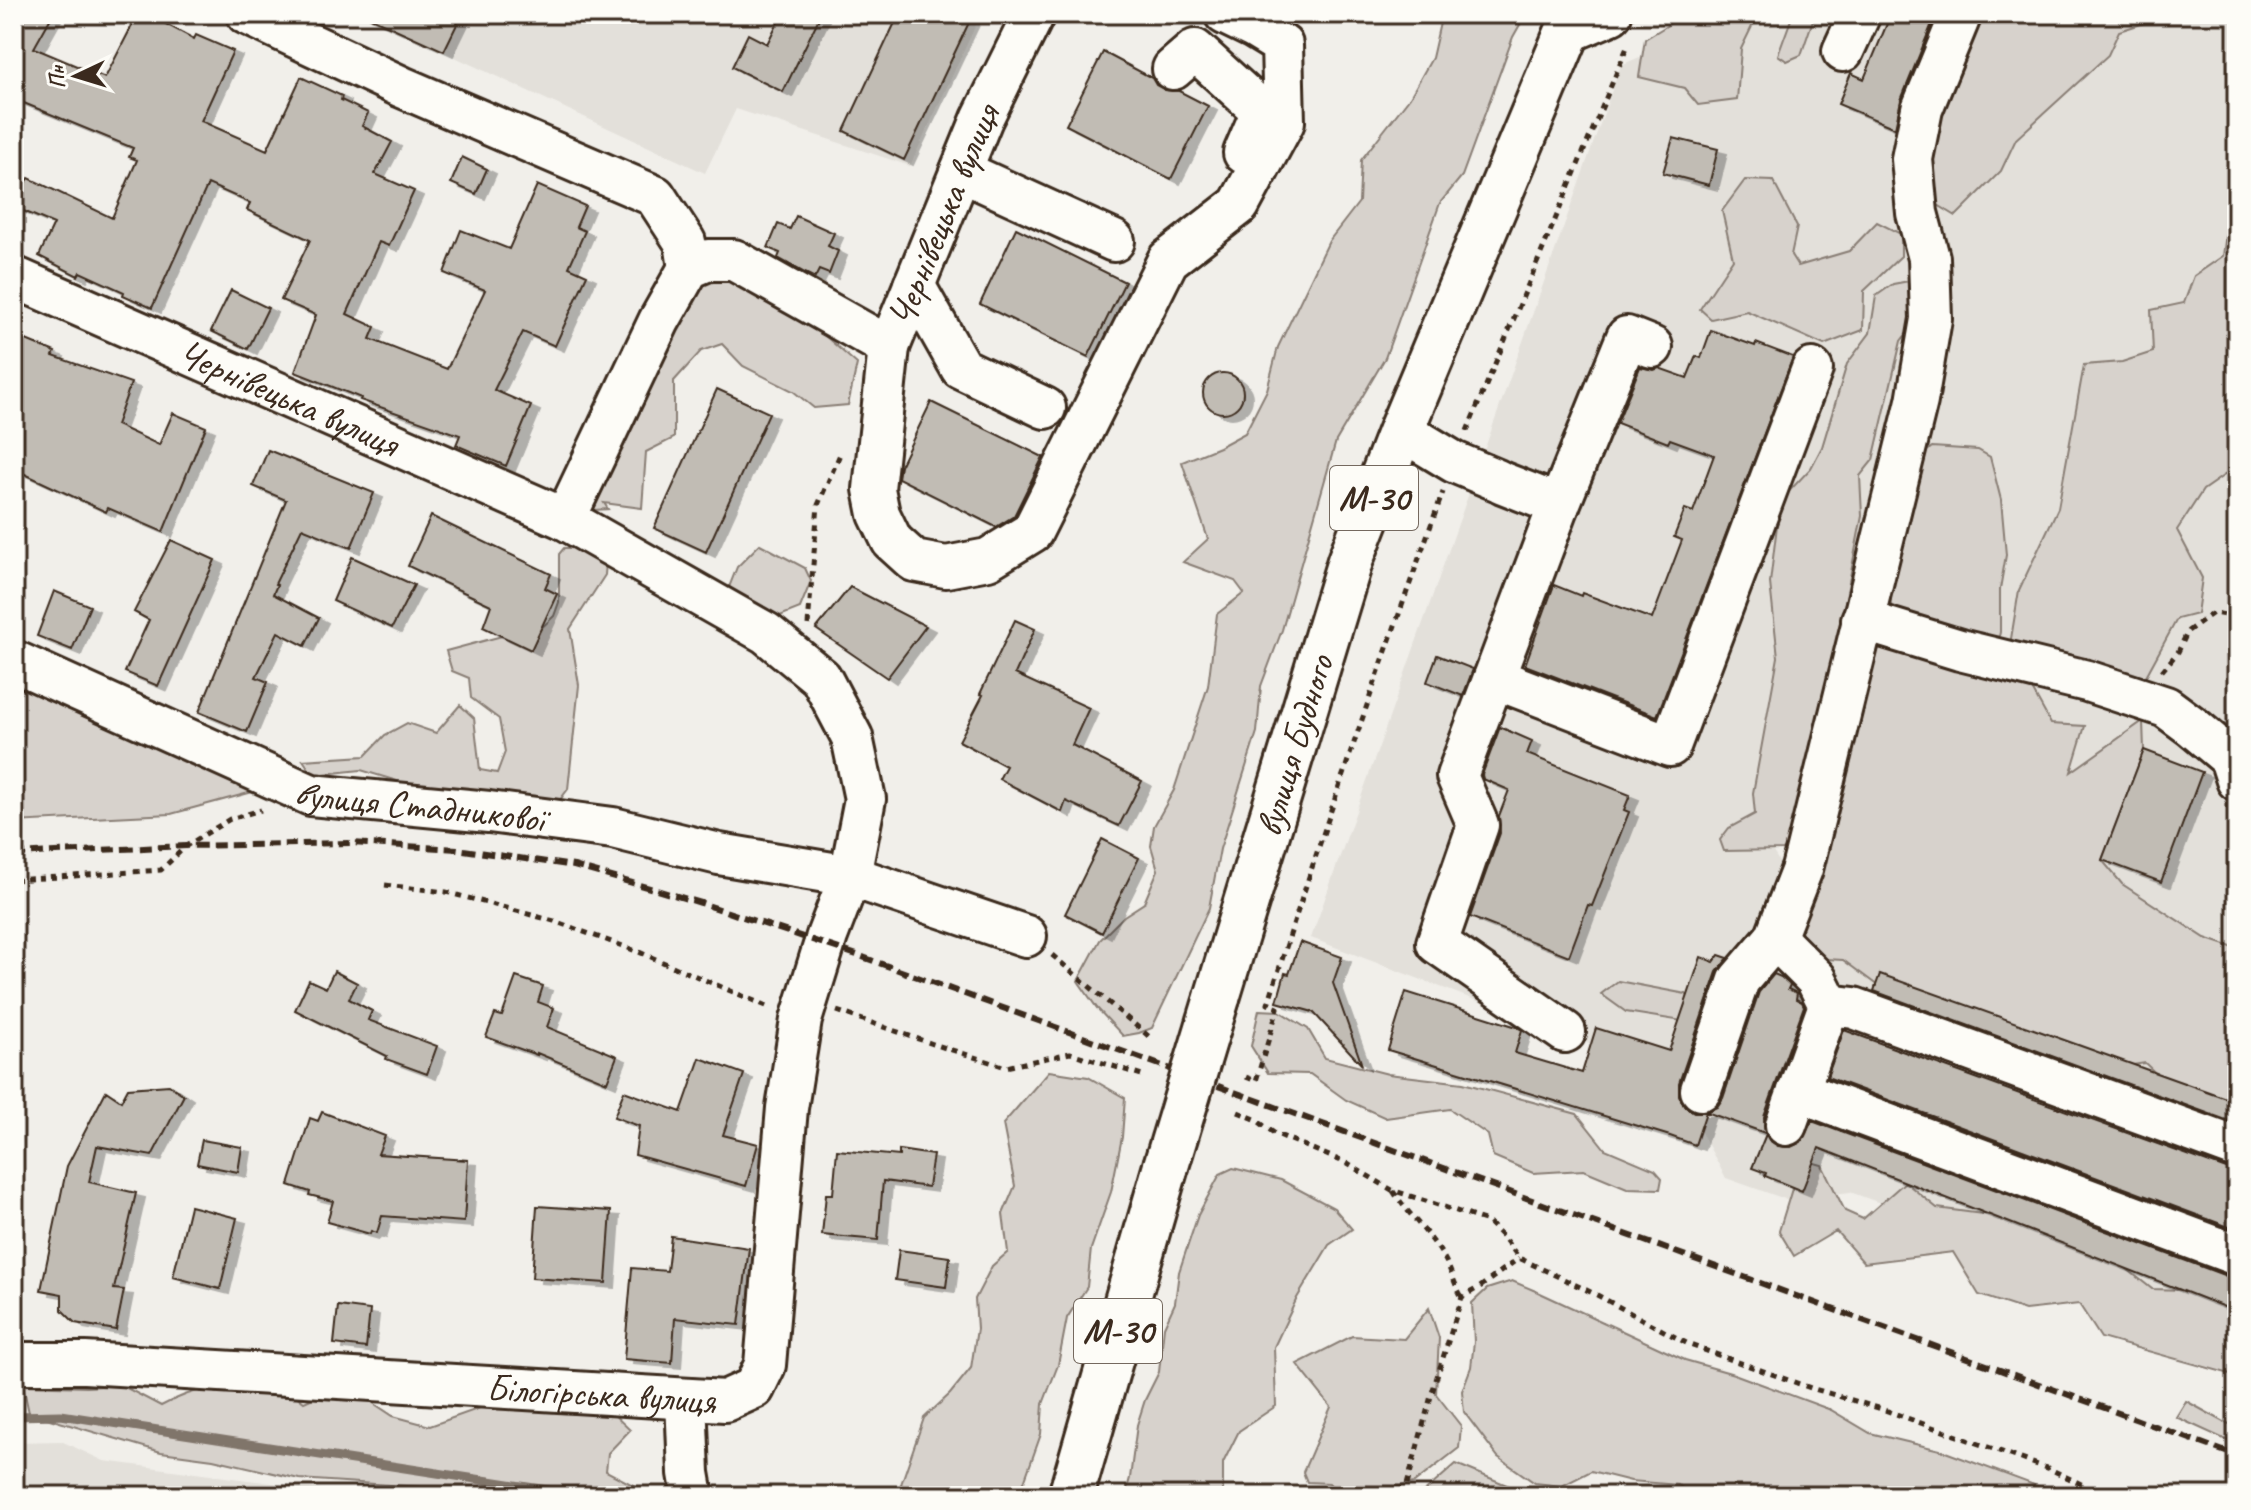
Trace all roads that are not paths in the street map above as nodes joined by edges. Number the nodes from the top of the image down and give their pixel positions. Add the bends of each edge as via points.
1 (247, 14) edge
2 (1034, 14) edge
3 (1212, 14) edge
4 (1225, 14) edge
5 (1860, 14) edge
6 (1961, 14) edge
7 (1571, 23) edge
8 (1620, 28) edge
9 (1843, 51) dead end
10 (961, 171) junction
11 (1220, 220) junction
12 (1114, 241) dead end
13 (689, 268) junction
14 (14, 277) edge
15 (914, 285) junction
16 (889, 347) junction
17 (1652, 347) dead end
18 (1812, 369) dead end
19 (1045, 408) dead end
20 (1401, 430) junction
21 (1559, 505) junction
22 (565, 519) junction
23 (1862, 620) junction
24 (14, 661) edge
25 (1494, 678) junction
26 (2237, 780) edge
27 (850, 876) junction
28 (1026, 936) road end
29 (1775, 938) junction
30 (822, 948) joint
31 (1829, 1005) junction
32 (1565, 1032) dead end
33 (1701, 1090) dead end
34 (2237, 1148) edge
35 (2237, 1255) edge
36 (14, 1363) edge
37 (686, 1399) junction
38 (693, 1496) edge
39 (1071, 1496) edge

1 - 13 street via 655,196 685,242
2 - 10 street, Чернівецька вулиця
3 - 11 street via 1184,60 1262,111
4 - 11 street via 1282,45 1284,122 1239,205
5 - 9 street
6 - 23 street via 1922,109 1912,159 1917,213 1929,258 1931,319 1917,401
7 - 8 street
7 - 20 highway, вулиця Будного / М-30
10 - 12 street
10 - 15 street, Чернівецька вулиця
11 - 16 street via 1168,260 1032,532 988,559 946,567 914,561 892,541 879,514 874,489
13 - 16 street, Чернівецька вулиця via 708,260 734,260
13 - 22 street
14 - 22 street, Чернівецька вулиця
15 - 16 street, Чернівецька вулиця
15 - 19 street via 961,368
17 - 21 street via 1627,337
18 - 25 street via 1670,746
20 - 21 street via 1454,462
20 - 39 highway, вулиця Будного / М-30, bridge via 1350,561
21 - 25 street
22 - 27 street, Чернівецька вулиця via 766,633 821,678 852,737 865,799
23 - 26 street via 2166,707 2230,758
23 - 29 street via 1802,869
24 - 27 street, вулиця Стадникової via 311,795 613,828 719,854
25 - 32 street via 1457,776 1478,825 1437,943
27 - 28 street, вулиця Стадникової
27 - 30 street, Чернівецька вулиця
29 - 31 street via 1816,979
29 - 33 street via 1739,980
30 - 37 street, Білогірська вулиця via 803,1010 787,1108 765,1365 754,1388 725,1401
31 - 34 street via 1854,1008
31 - 35 street via 1792,1108 1926,1137
36 - 37 street, Білогірська вулиця
37 - 38 street

